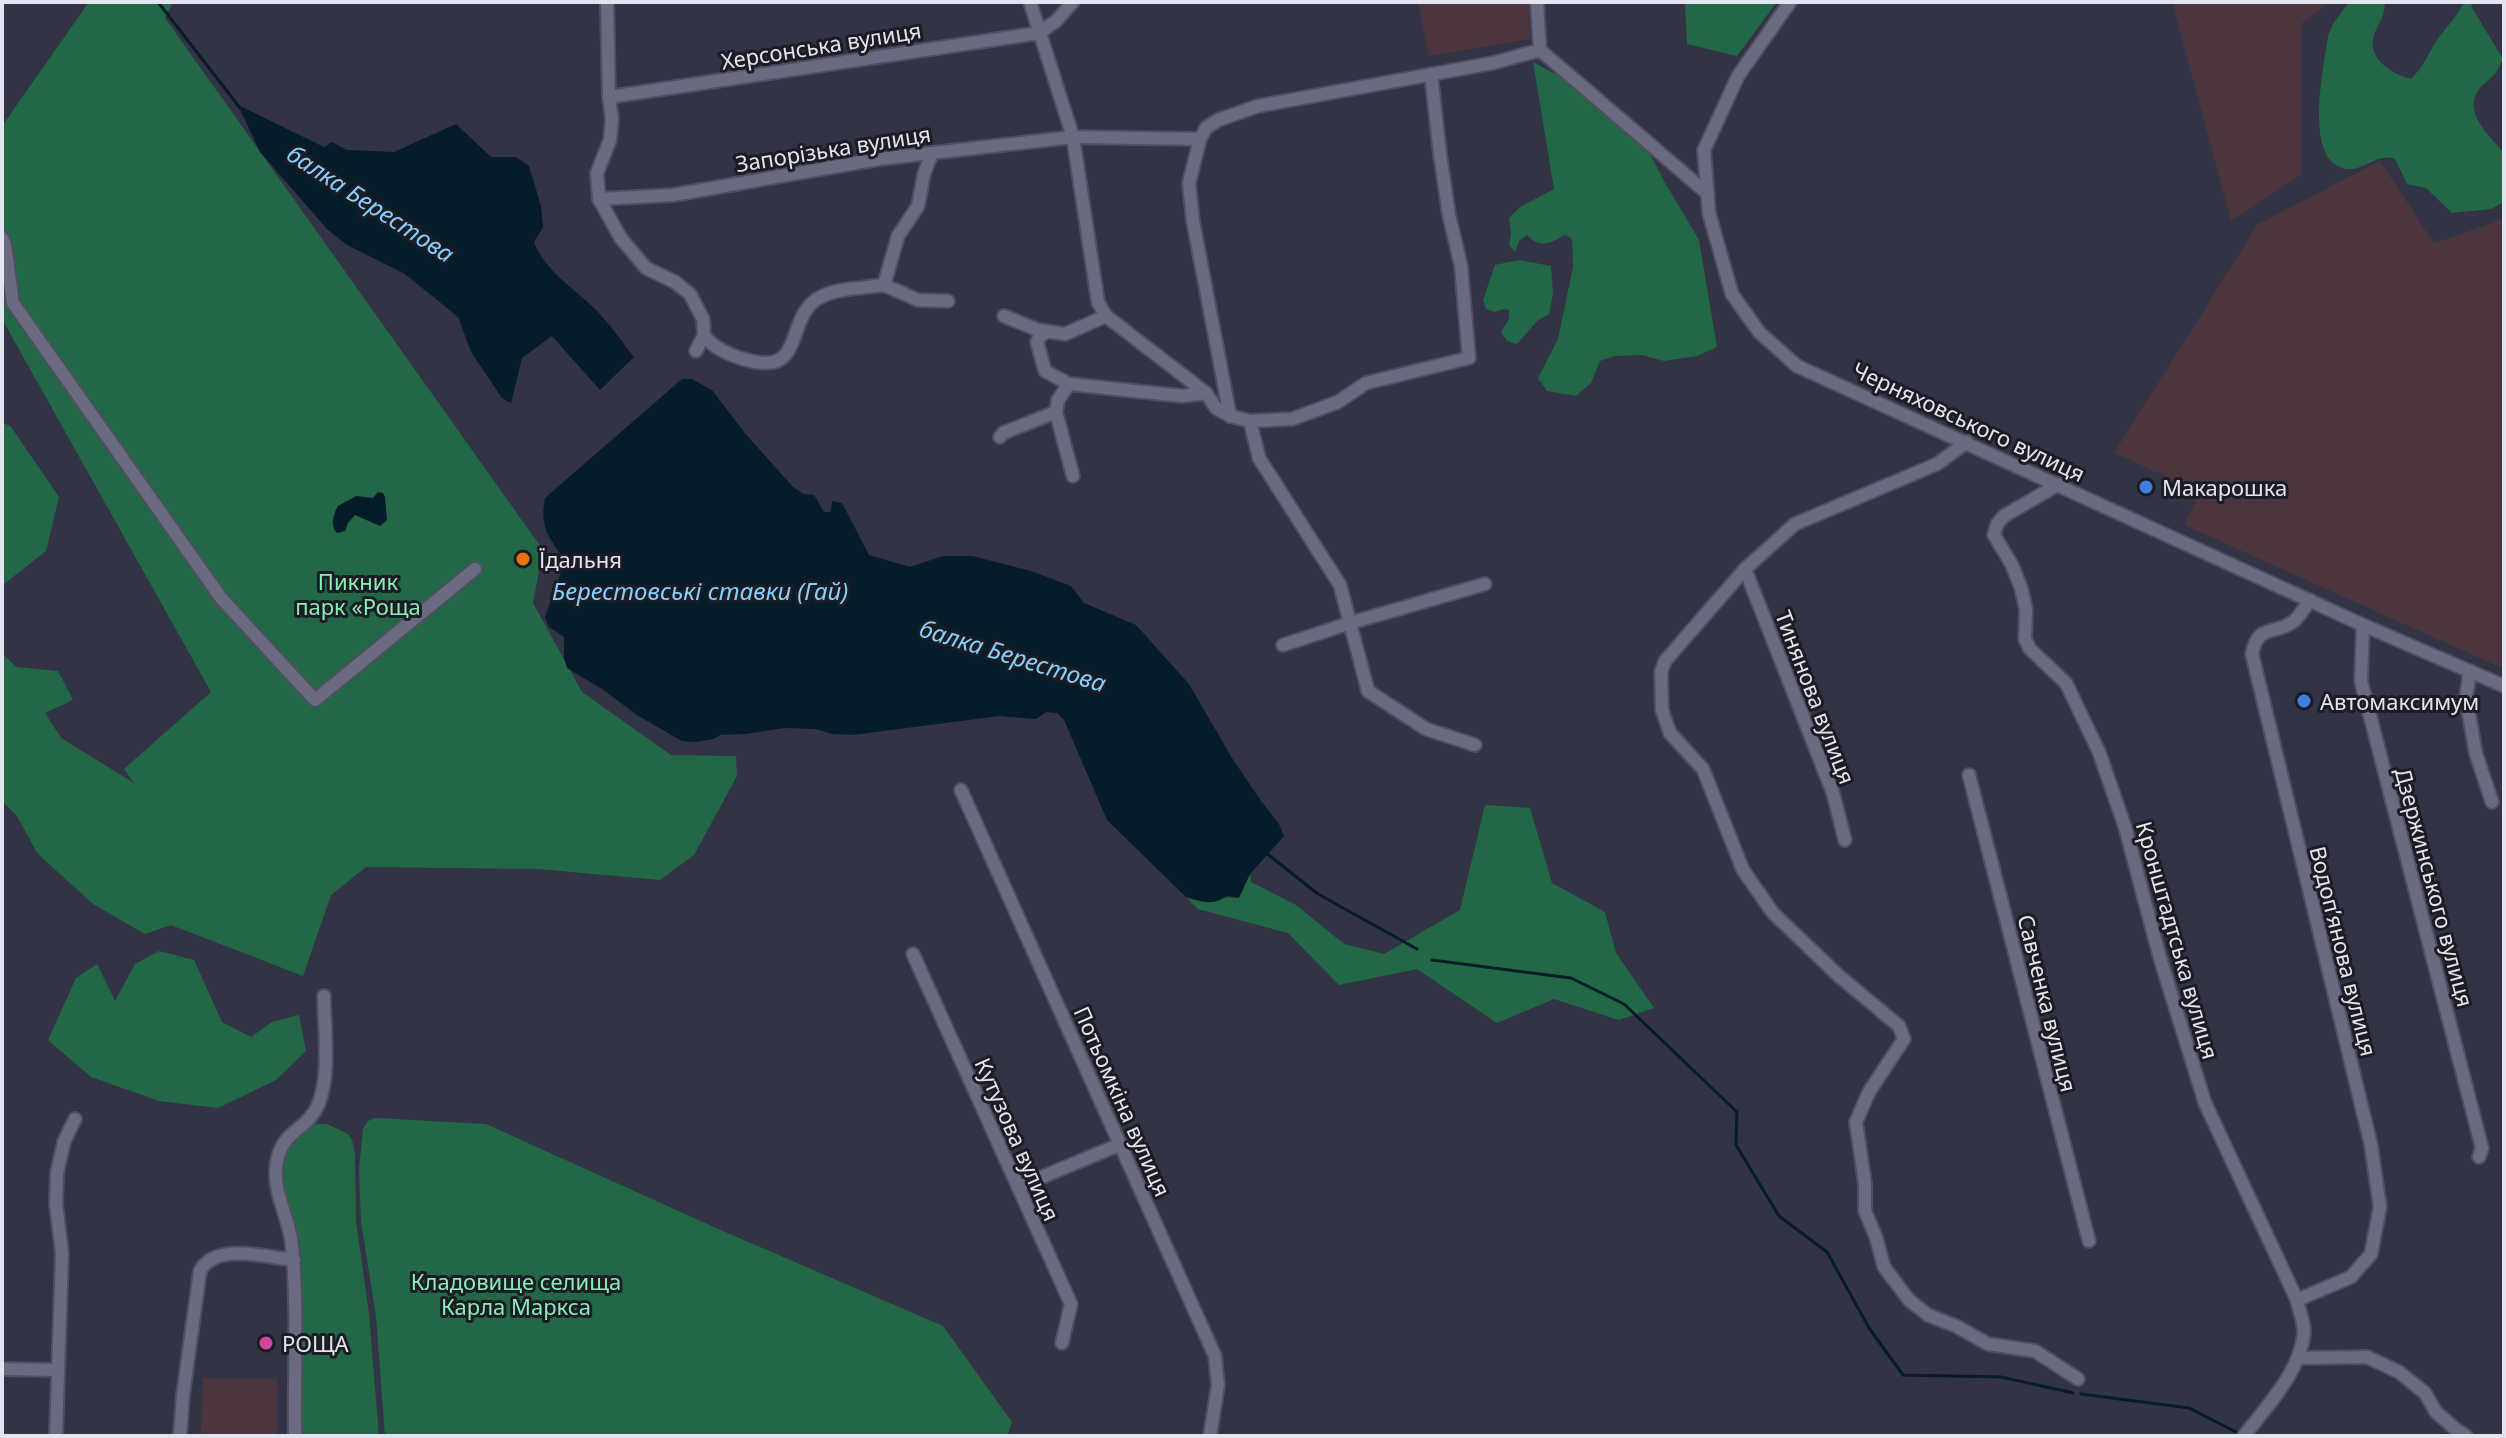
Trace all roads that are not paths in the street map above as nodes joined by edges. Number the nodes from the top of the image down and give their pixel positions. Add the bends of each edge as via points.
1 (607, 2) edge
2 (1030, 2) edge
3 (1073, 2) edge
4 (1537, 2) edge
5 (1790, 2) edge
6 (1039, 33) junction
7 (1540, 50) junction
8 (1431, 74) junction
9 (609, 97) junction
10 (1073, 137) junction
11 (1200, 139) junction
12 (932, 153) junction
13 (1708, 194) junction
14 (599, 199) junction
15 (2, 238) edge
16 (884, 285) junction
17 (948, 301) dead end
18 (1004, 316) dead end
19 (1106, 316) junction
20 (1046, 332) junction
21 (704, 335) junction
22 (696, 351) dead end
23 (1069, 384) junction
24 (1206, 393) junction
25 (1056, 412) junction
26 (1230, 416) junction
27 (1250, 421) junction
28 (1000, 437) dead end
29 (1967, 442) junction
30 (1073, 476) dead end
31 (2059, 484) junction
32 (475, 569) dead end
33 (1745, 569) junction
34 (1485, 584) dead end
35 (2310, 600) junction
36 (1350, 623) junction
37 (2363, 625) junction
38 (1283, 645) dead end
39 (2470, 671) junction
40 (2504, 686) edge
41 (1475, 745) dead end
42 (1969, 775) dead end
43 (961, 790) dead end
44 (2492, 802) dead end
45 (1845, 840) dead end
46 (913, 954) dead end
47 (324, 996) dead end
48 (75, 1119) dead end
49 (1121, 1144) junction
50 (2479, 1157) dead end
51 (1018, 1187) junction
52 (2089, 1241) dead end
53 (294, 1260) junction
54 (2297, 1300) junction
55 (1062, 1343) dead end
56 (2299, 1358) junction
57 (2, 1369) edge
58 (57, 1370) junction
59 (2078, 1379) dead end
60 (56, 1436) edge
61 (180, 1436) edge
62 (295, 1436) edge
63 (1210, 1436) edge
64 (2244, 1436) edge
65 (2466, 1436) edge

1 - 9 street
2 - 6 street
3 - 6 street
4 - 7 street
5 - 13 street, Черняховського вулиця via 1738,76 1704,150
6 - 9 street, Херсонська вулиця
6 - 10 street
7 - 8 street
7 - 13 street
8 - 11 street via 1258,106 1218,120
8 - 27 street via 1444,185 1461,266 1469,358 1366,383 1338,402 1292,419
9 - 14 street via 610,140 597,173
10 - 11 street, Запорізька вулиця
10 - 12 street, Запорізька вулиця
10 - 19 street via 1098,302
11 - 26 street via 1189,183 1193,221
12 - 14 street, Запорізька вулиця via 673,195
12 - 16 street via 918,206 898,236
13 - 29 street, Черняховського вулиця via 1732,294 1759,332 1797,366
14 - 21 street via 620,237 646,268 690,294 703,319
15 - 32 street via 13,303 221,598 315,700
16 - 17 street via 918,300
16 - 21 street via 815,300 789,349 780,360 763,365 736,357
18 - 20 street
19 - 20 street via 1065,334
19 - 24 street
20 - 23 street via 1037,342 1045,371
21 - 22 street
23 - 24 street via 1182,396
23 - 25 street
24 - 26 street
25 - 28 street
25 - 30 street
26 - 27 street
27 - 36 street via 1259,458 1340,585
29 - 31 street, Черняховського вулиця
29 - 33 street via 1937,464 1795,524
31 - 35 street, Черняховського вулиця
31 - 54 street, Кронштадтська вулиця via 2004,516 1994,535 2021,588 2025,639 2066,683 2099,752 2205,1103
33 - 45 street, Тинянова вулиця via 1833,793
33 - 59 street via 1665,661 1662,710 1670,733 1703,769 1743,870 1773,913 1899,1026 1904,1039 1856,1122 1865,1211 1884,1267 1928,1315 1988,1344 2035,1351
34 - 36 street
35 - 37 street, Черняховського вулиця
35 - 54 street, Водоп’янова вулиця via 2294,622 2254,641 2252,654 2371,1145 2380,1207 2371,1254 2351,1277
36 - 38 street
36 - 41 street via 1368,691 1426,729
37 - 39 street, Черняховського вулиця
37 - 50 street, Дзержинського вулиця via 2361,681 2482,1148
39 - 40 street, Черняховського вулиця
39 - 44 street via 2466,698
42 - 52 street, Савченка вулиця
43 - 49 street, Потьомкіна вулиця
46 - 51 street, Кутузова вулиця
47 - 53 street via 323,1092 316,1109 281,1145 276,1172
48 - 58 street via 57,1173 62,1253
49 - 51 street
49 - 63 street, Потьомкіна вулиця via 1215,1356 1218,1385
51 - 55 street, Кутузова вулиця via 1071,1304
53 - 61 street via 225,1253 203,1264
53 - 62 street
54 - 56 street, Кронштадтська вулиця via 2304,1329
56 - 64 street, Кронштадтська вулиця
56 - 65 street via 2367,1357 2399,1372
57 - 58 street
58 - 60 street

